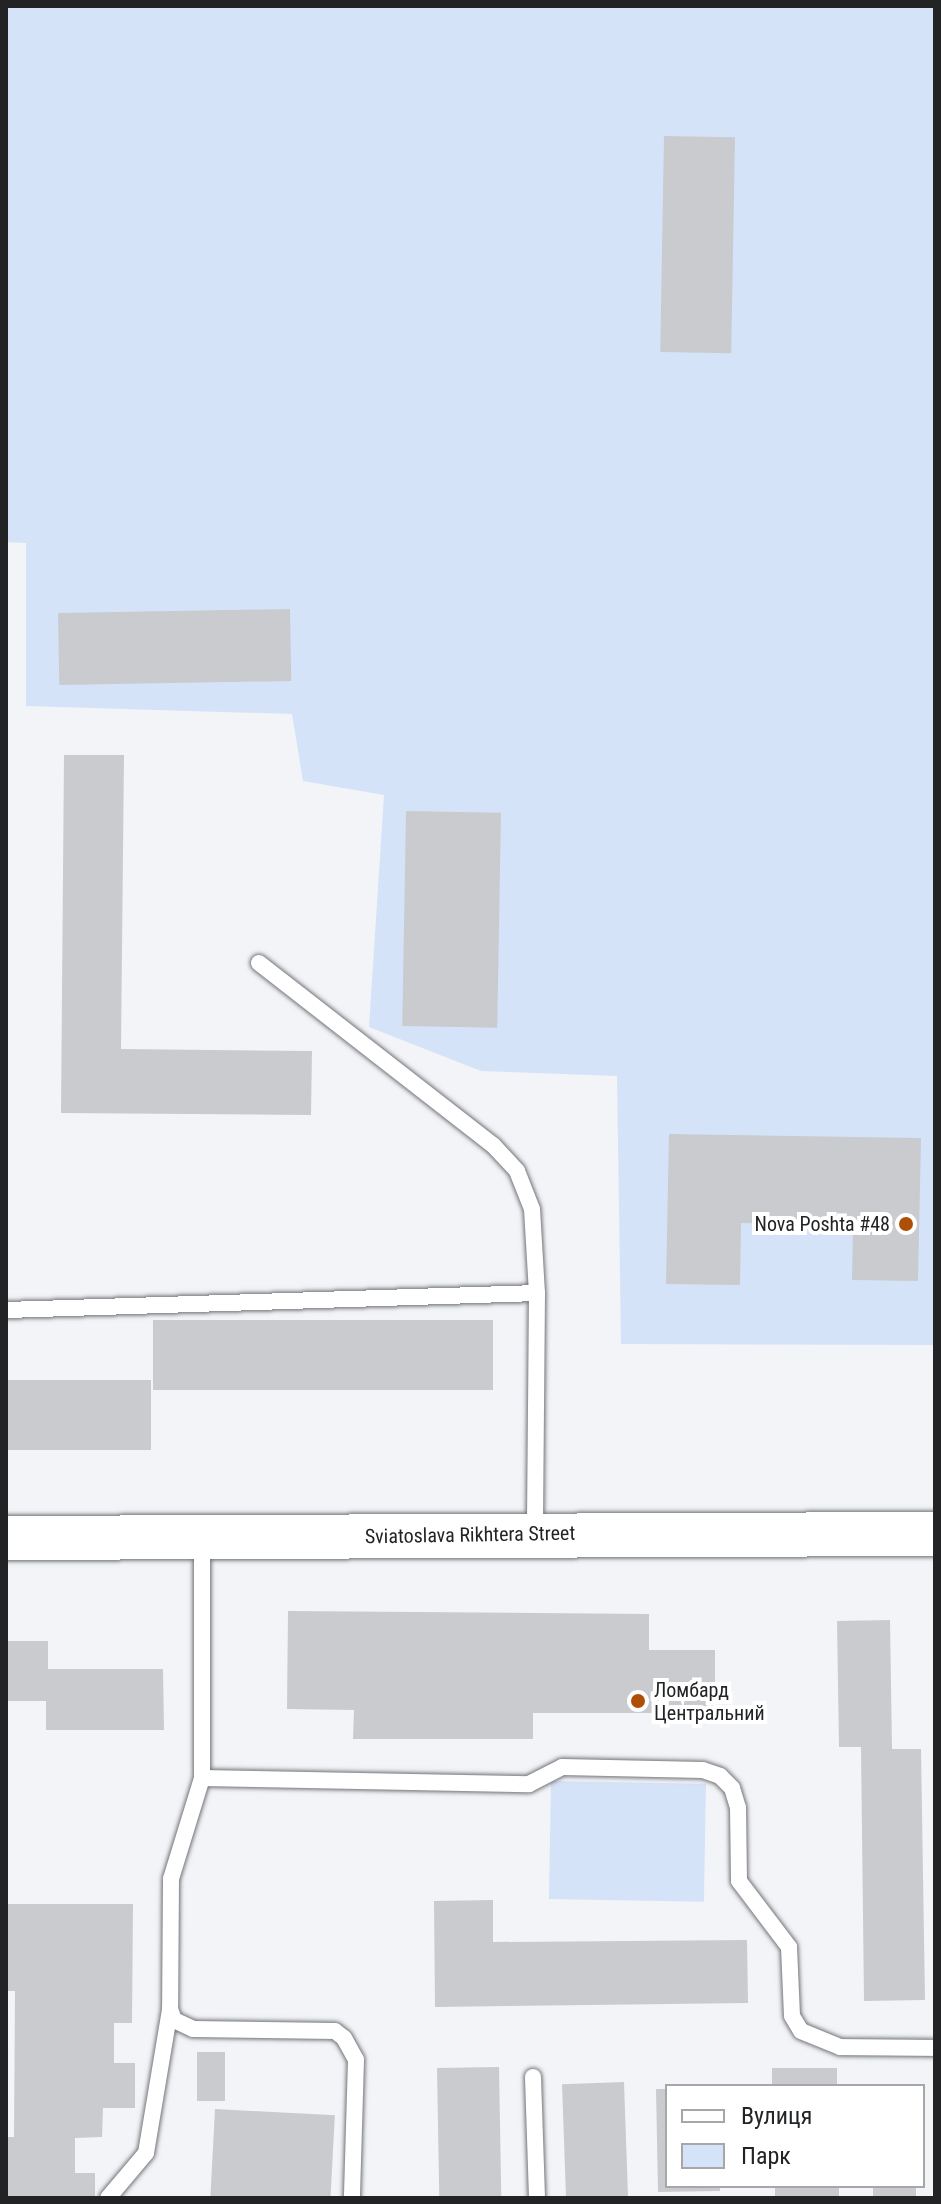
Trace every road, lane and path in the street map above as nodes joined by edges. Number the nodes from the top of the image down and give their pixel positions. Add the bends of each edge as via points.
1 (259, 963) dead end
2 (537, 1293) junction
3 (6, 1310) edge
4 (535, 1533) junction
5 (935, 1534) edge
6 (6, 1538) edge
7 (202, 1538) junction
8 (202, 1778) junction
9 (170, 2009) junction
10 (935, 2048) edge
11 (533, 2077) dead end
12 (108, 2198) edge
13 (352, 2198) edge
14 (537, 2198) edge

1 - 2 lane via 493,1145 517,1171 532,1209
2 - 3 lane
2 - 4 lane
4 - 5 main road, Sviatoslava Rikhtera Street
4 - 7 main road, Sviatoslava Rikhtera Street
6 - 7 main road, Sviatoslava Rikhtera Street
7 - 8 lane
8 - 9 lane via 171,1879
8 - 10 lane via 529,1784 562,1767 703,1770 720,1776 732,1788 738,1808 739,1881 789,1947 792,2016 801,2031 840,2047
9 - 12 lane via 146,2153
9 - 13 lane via 174,2020 193,2029 335,2031 344,2038 356,2060
11 - 14 lane

